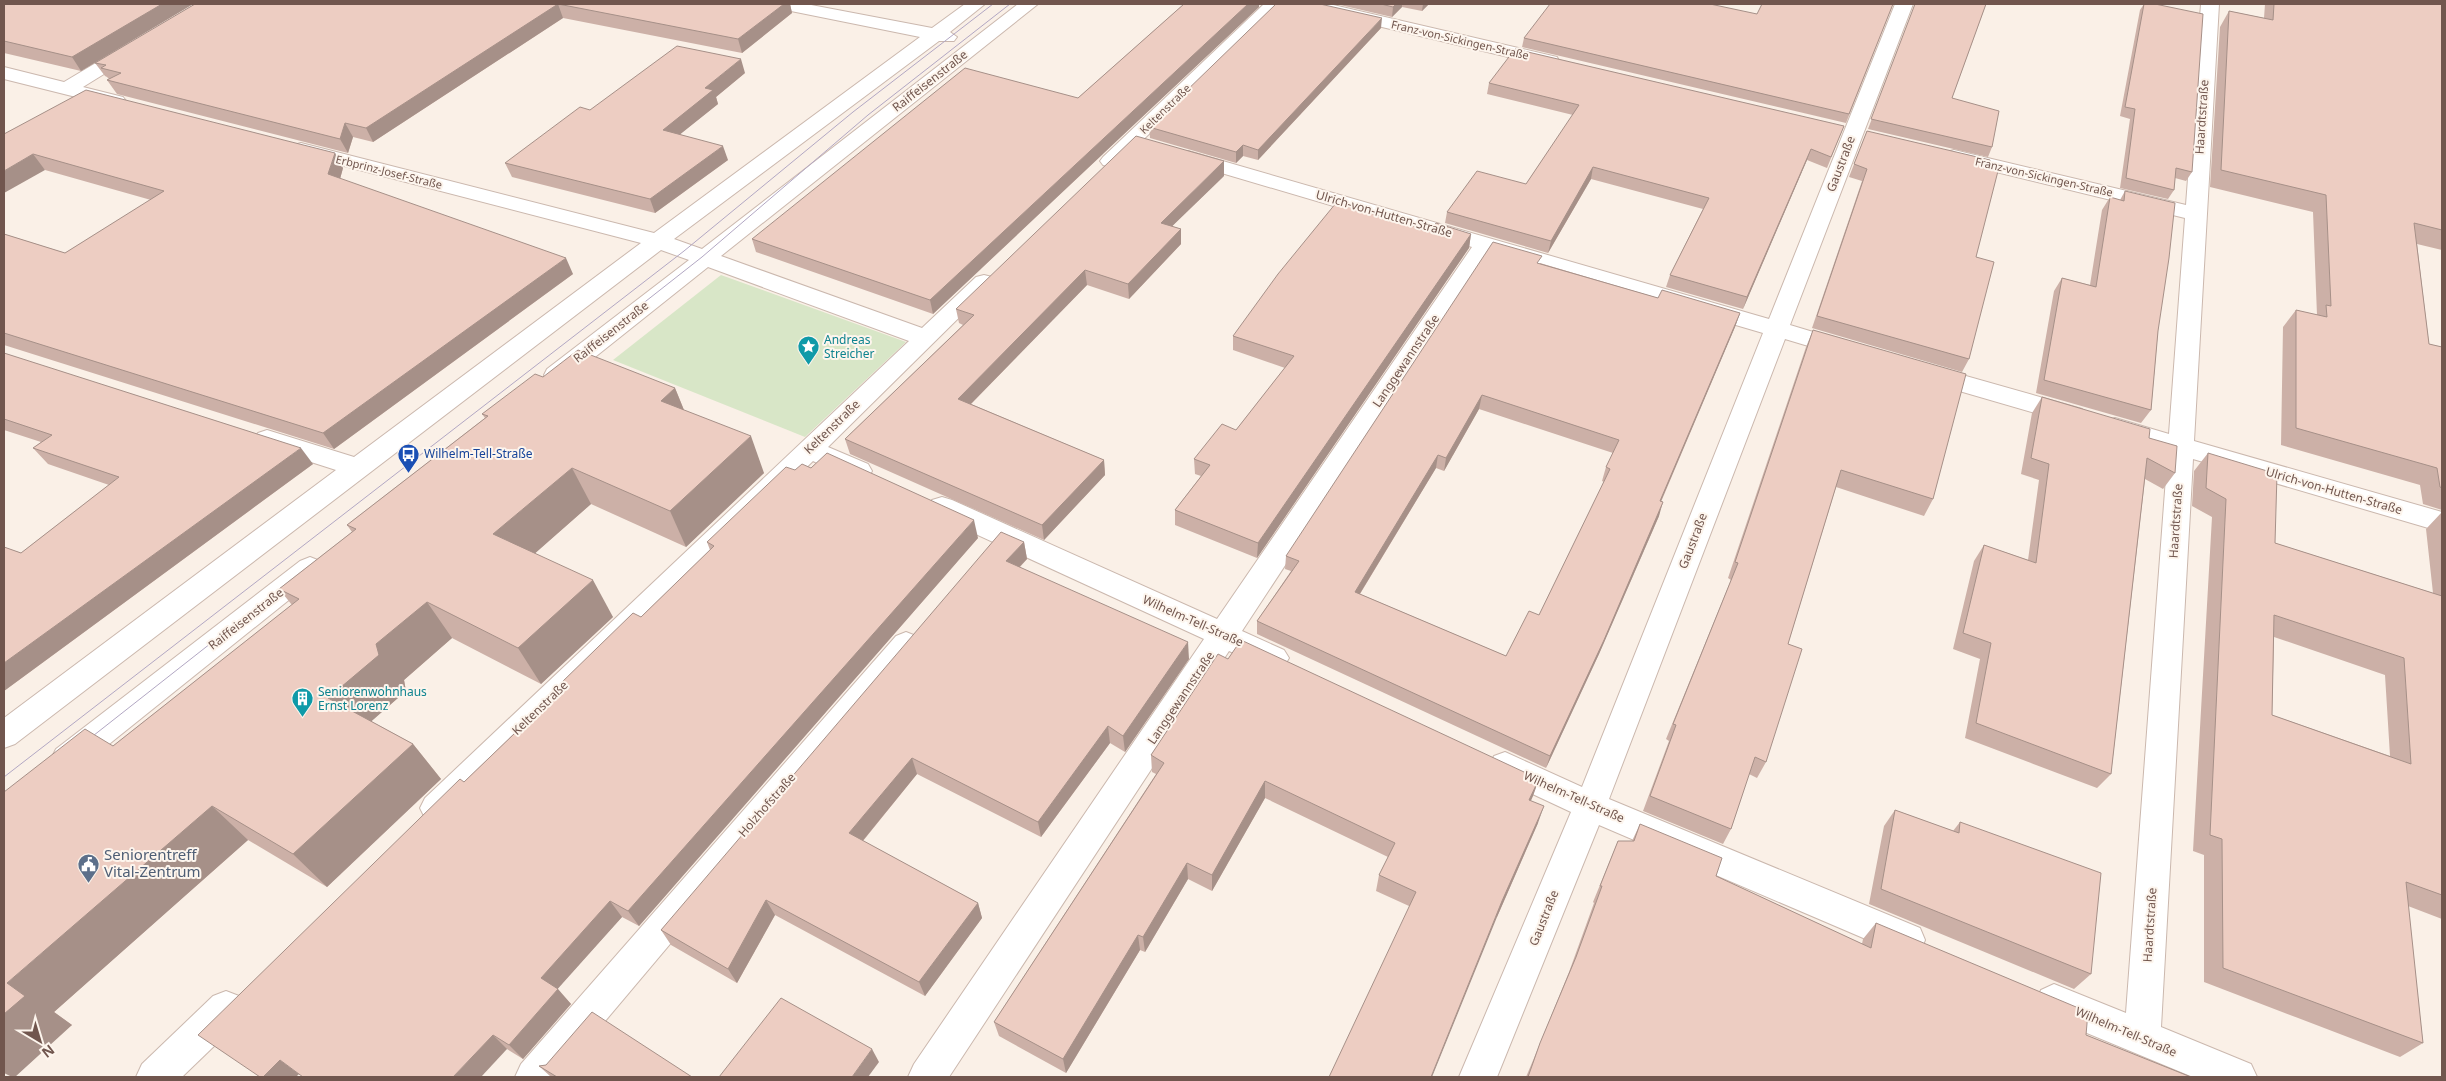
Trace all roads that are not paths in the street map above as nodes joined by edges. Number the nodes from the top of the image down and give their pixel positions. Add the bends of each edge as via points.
1 (781, 4) edge
2 (976, 4) edge
3 (1029, 4) edge
4 (1274, 4) edge
5 (1308, 4) edge
6 (1904, 4) edge
7 (2210, 4) edge
8 (936, 34) junction
9 (150, 38) edge
10 (978, 44) junction
11 (1566, 65) edge
12 (4, 73) edge
13 (66, 88) junction
14 (133, 106) edge
15 (286, 145) edge
16 (1151, 146) junction
17 (1939, 153) edge
18 (1089, 182) edge
19 (2197, 214) junction
20 (658, 241) junction
21 (1484, 244) junction
22 (705, 258) junction
23 (1004, 263) edge
24 (1776, 329) junction
25 (925, 338) junction
26 (1861, 354) edge
27 (1908, 367) edge
28 (536, 391) edge
29 (247, 432) edge
30 (2181, 447) junction
31 (810, 449) junction
32 (359, 468) junction
33 (882, 481) edge
34 (919, 497) edge
35 (2442, 522) edge
36 (334, 550) edge
37 (923, 624) edge
38 (1224, 634) junction
39 (1304, 672) edge
40 (4, 735) edge
41 (1483, 755) edge
42 (46, 774) edge
43 (1590, 806) junction
44 (421, 822) edge
45 (1930, 949) edge
46 (2032, 992) edge
47 (241, 994) edge
48 (2142, 1039) junction
49 (155, 1077) edge
50 (534, 1077) edge
51 (928, 1077) edge
52 (1478, 1077) edge
53 (2238, 1077) edge

1 - 8 street
2 - 8 street
3 - 10 street, Raiffeisenstraße
4 - 16 street, Keltenstraße
5 - 11 street, Franz-von-Sickingen-Straße
6 - 24 street, Gaustraße
7 - 19 street, Haardtstraße
8 - 10 street
8 - 20 street
9 - 13 street
10 - 22 street, Raiffeisenstraße
12 - 13 street
13 - 14 street
15 - 20 street, Erbprinz-Josef-Straße
16 - 18 street, Keltenstraße
16 - 21 street, Ulrich-von-Hutten-Straße
17 - 19 street, Franz-von-Sickingen-Straße
19 - 30 street, Haardtstraße
20 - 22 street, Erbprinz-Josef-Straße
20 - 32 street
21 - 24 street, Ulrich-von-Hutten-Straße
21 - 38 street, Langgewannstraße
22 - 25 street
22 - 28 street, Raiffeisenstraße
23 - 25 street, Keltenstraße
24 - 26 street, Ulrich-von-Hutten-Straße
24 - 43 street, Gaustraße
25 - 31 street, Keltenstraße
27 - 30 street, Ulrich-von-Hutten-Straße
29 - 32 street
30 - 35 street, Ulrich-von-Hutten-Straße
30 - 48 street, Haardtstraße
31 - 33 street
31 - 44 street, Keltenstraße
32 - 40 street
34 - 38 street, Wilhelm-Tell-Straße via 991,545
36 - 42 street, Raiffeisenstraße
37 - 50 street, Holzhofstraße
38 - 39 street, Wilhelm-Tell-Straße
38 - 51 street, Langgewannstraße
41 - 43 street, Wilhelm-Tell-Straße
43 - 45 street, Wilhelm-Tell-Straße
43 - 52 street, Gaustraße
46 - 48 street, Wilhelm-Tell-Straße
47 - 49 street
48 - 53 street, Wilhelm-Tell-Straße

